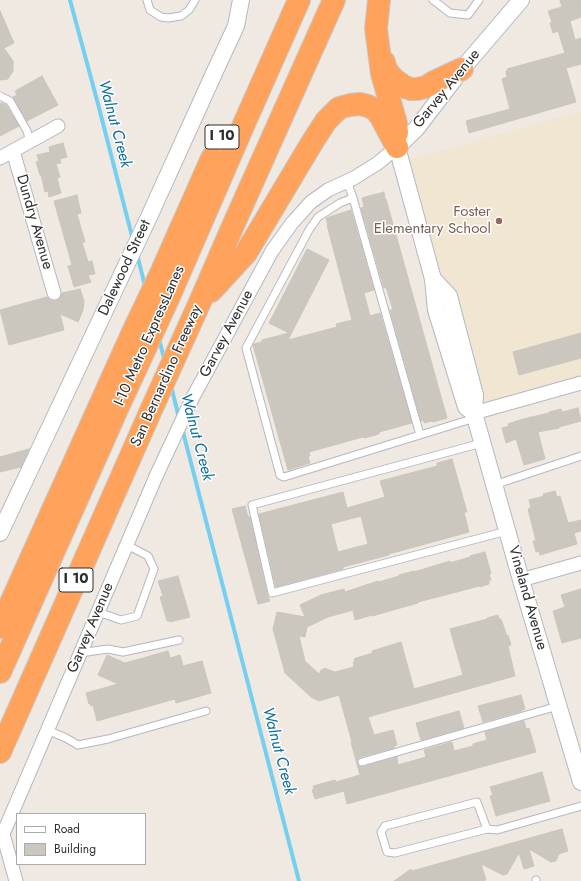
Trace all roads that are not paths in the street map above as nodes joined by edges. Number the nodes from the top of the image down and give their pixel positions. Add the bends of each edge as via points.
1 (147, 0) edge
2 (195, 0) edge
3 (241, 0) edge
4 (282, 0) edge
5 (299, 0) edge
6 (334, 0) edge
7 (379, 0) edge
8 (433, 0) edge
9 (479, 0) edge
10 (521, 0) edge
11 (378, 49) junction
12 (462, 69) junction
13 (0, 96) edge
14 (58, 126) dead end
15 (30, 142) junction
16 (397, 147) junction
17 (13, 151) junction
18 (0, 158) edge
19 (347, 181) junction
20 (353, 198) junction
21 (232, 228) junction
22 (54, 293) dead end
23 (200, 302) junction
24 (581, 383) edge
25 (149, 398) junction
26 (475, 415) junction
27 (420, 435) junction
28 (482, 443) junction
29 (581, 456) edge
30 (494, 485) junction
31 (507, 531) junction
32 (0, 533) edge
33 (127, 545) junction
34 (581, 563) edge
35 (521, 580) junction
36 (98, 612) junction
37 (0, 627) edge
38 (179, 640) dead end
39 (80, 653) junction
40 (0, 672) edge
41 (558, 706) junction
42 (206, 711) dead end
43 (0, 716) edge
44 (47, 730) junction
45 (0, 752) edge
46 (362, 762) dead end
47 (581, 782) edge
48 (581, 806) edge
49 (487, 829) junction
50 (16, 881) edge

1 - 2 lane via 150,10 168,18 181,16 189,10
3 - 32 street, Dalewood Street via 236,26
4 - 37 highway, I 10 via 162,273
5 - 40 highway, I-10 Metro ExpressLanes
6 - 21 highway, San Bernardino Freeway / I 10
7 - 11 highway via 376,29
8 - 9 lane via 450,13 468,14
10 - 12 street, Garvey Avenue
11 - 12 highway via 390,75 411,89 426,87
11 - 16 highway via 382,74 396,123
12 - 16 street, Garvey Avenue via 416,129
13 - 15 lane via 10,101 27,131
14 - 15 street
15 - 17 street
16 - 19 street, Garvey Avenue via 378,163
16 - 23 highway via 376,110 360,104 339,108 326,121 313,141 246,253
16 - 26 street, Vineland Avenue via 433,279 438,318 466,407
17 - 18 street
17 - 22 street, Dundry Avenue
19 - 20 lane
19 - 33 street, Garvey Avenue via 311,202 272,251 193,397
20 - 27 lane
20 - 27 lane via 318,217 246,348 280,475 284,477
21 - 23 highway, San Bernardino Freeway / I 10
21 - 25 highway, I-10 Metro ExpressLanes via 207,252 174,325
23 - 25 highway, San Bernardino Freeway / I 10 via 180,347
24 - 26 street
25 - 43 highway, I-10 Metro ExpressLanes
25 - 45 highway, San Bernardino Freeway / I 10
26 - 27 lane
26 - 28 street, Vineland Avenue
28 - 30 street, Vineland Avenue
28 - 31 lane via 252,505 272,593
29 - 30 lane
30 - 31 street, Vineland Avenue
31 - 35 street, Vineland Avenue
33 - 36 street, Garvey Avenue
33 - 36 lane via 148,556 154,569 137,616 121,620
34 - 35 street
35 - 41 street, Vineland Avenue
36 - 39 street, Garvey Avenue
38 - 39 lane via 123,652 108,649
39 - 44 street, Garvey Avenue
41 - 46 lane
41 - 47 street, Vineland Avenue
42 - 44 lane via 78,745
44 - 50 street, Garvey Avenue via 3,834
48 - 49 lane via 497,830
49 - 49 lane via 477,802 385,826 381,832 387,852 395,853

